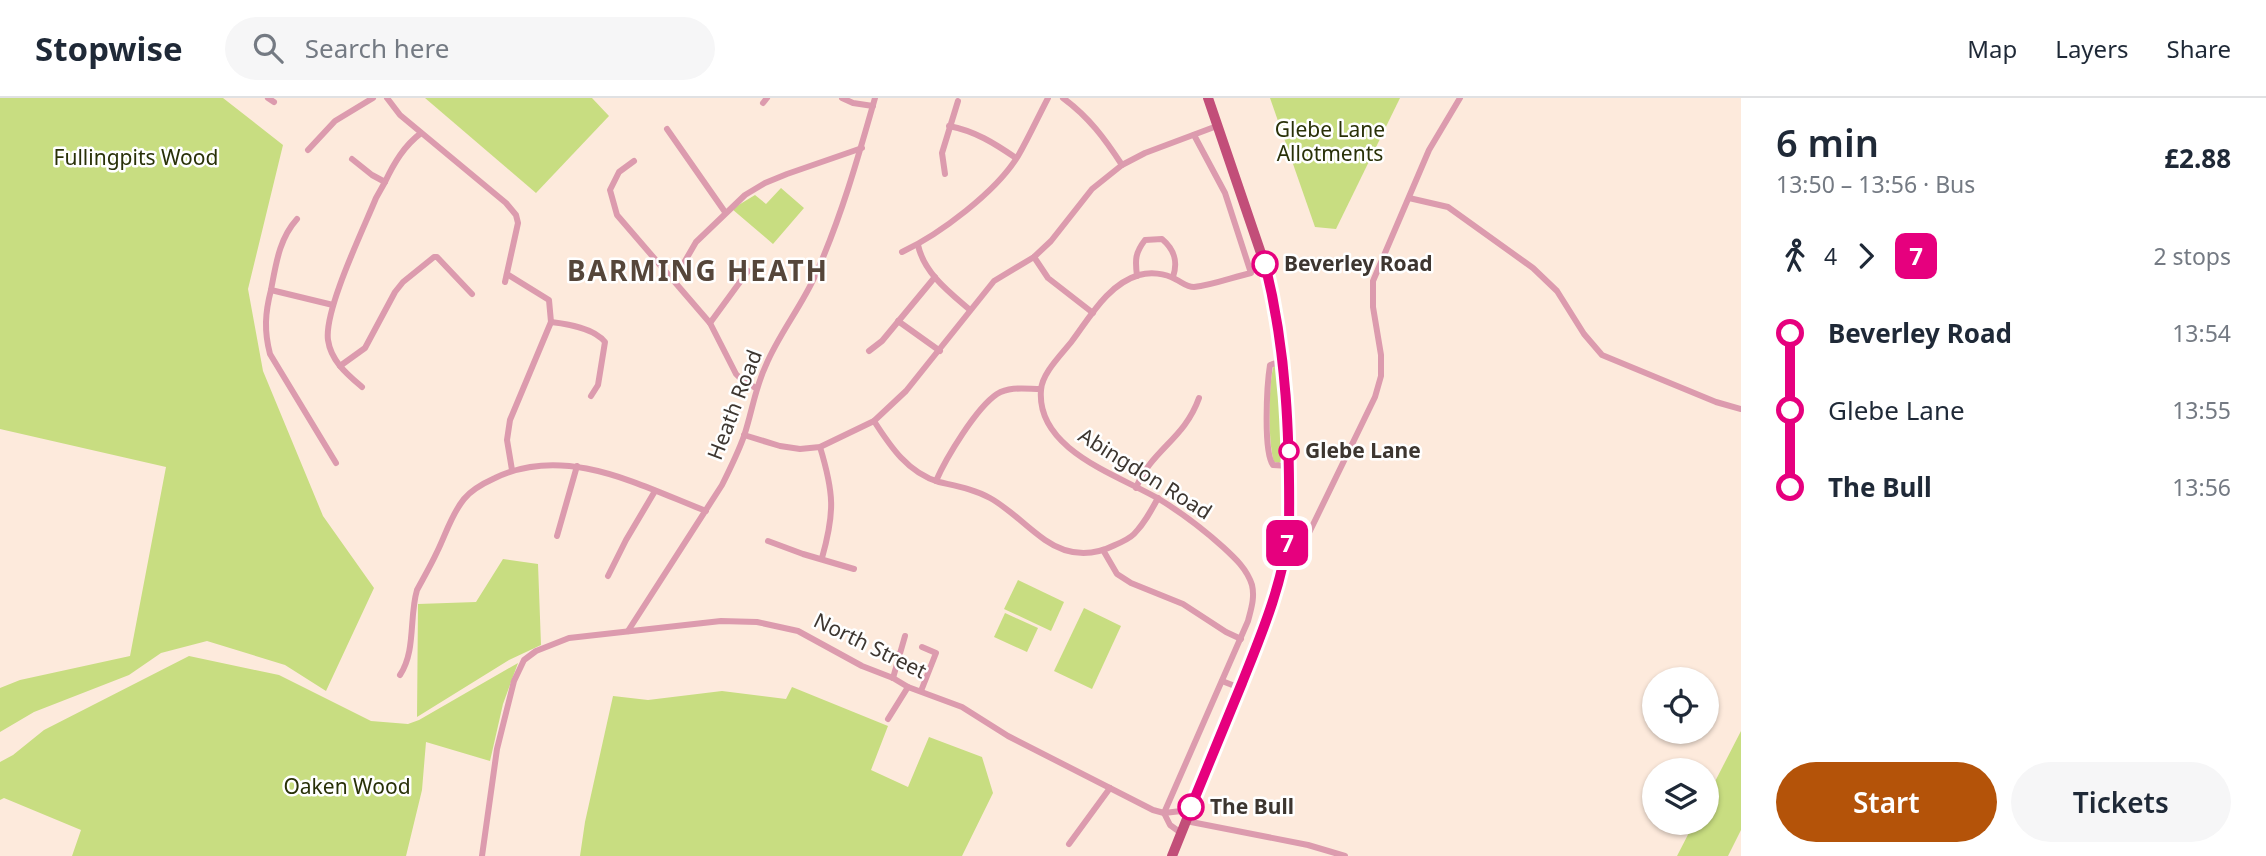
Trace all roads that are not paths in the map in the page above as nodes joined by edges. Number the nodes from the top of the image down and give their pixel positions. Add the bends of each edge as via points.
1 (373, 98) edge
2 (387, 98) edge
3 (842, 98) edge
4 (875, 98) edge
5 (1048, 98) edge
6 (1063, 98) edge
7 (1208, 98) edge
8 (1461, 98) edge
9 (958, 101) dead end
10 (873, 106) junction
11 (1217, 126) junction
12 (948, 127) junction
13 (667, 129) dead end
14 (421, 133) junction
15 (1194, 135) junction
16 (862, 148) junction
17 (308, 150) dead end
18 (1016, 158) junction
19 (352, 159) dead end
20 (634, 161) dead end
21 (1122, 165) junction
22 (945, 174) dead end
23 (385, 182) junction
24 (1409, 198) junction
25 (725, 212) junction
26 (297, 219) dead end
27 (918, 245) junction
28 (902, 251) dead end
29 (1034, 257) junction
30 (748, 271) dead end
31 (1137, 276) junction
32 (935, 277) junction
33 (1173, 278) junction
34 (674, 280) junction
35 (271, 290) junction
36 (472, 294) dead end
37 (333, 305) junction
38 (970, 310) junction
39 (1093, 313) junction
40 (898, 321) junction
41 (551, 322) junction
42 (710, 323) junction
43 (869, 351) dead end
44 (940, 351) junction
45 (1283, 361) junction
46 (340, 366) junction
47 (362, 387) dead end
48 (756, 388) junction
49 (1041, 389) junction
50 (591, 396) dead end
51 (1199, 398) dead end
52 (1741, 409) edge
53 (874, 421) junction
54 (744, 435) junction
55 (820, 447) junction
56 (337, 463) dead end
57 (577, 466) junction
58 (1289, 466) junction
59 (512, 470) junction
60 (936, 481) junction
61 (1136, 488) junction
62 (655, 491) junction
63 (1158, 499) junction
64 (706, 511) junction
65 (557, 536) dead end
66 (768, 541) dead end
67 (1287, 548) junction
68 (1102, 550) junction
69 (822, 558) junction
70 (857, 569) dead end
71 (608, 576) dead end
72 (628, 631) junction
73 (905, 636) dead end
74 (1241, 639) junction
75 (922, 647) dead end
76 (400, 675) dead end
77 (893, 678) junction
78 (1222, 681) junction
79 (908, 687) junction
80 (1240, 688) junction
81 (921, 691) junction
82 (888, 719) dead end
83 (1110, 788) junction
84 (1190, 810) junction
85 (1164, 813) junction
86 (1186, 821) junction
87 (1181, 833) junction
88 (1069, 844) dead end
89 (482, 856) edge
90 (1172, 856) edge
91 (1345, 856) edge

1 - 17 street via 335,121
2 - 14 street
3 - 10 street
4 - 10 street, Heath Road
5 - 18 street
6 - 21 street via 1083,113
7 - 11 main road
8 - 24 street via 1429,150
9 - 12 street
10 - 16 street, Heath Road
11 - 15 street
11 - 45 main road via 1265,265
12 - 18 street via 985,137
12 - 22 street via 942,153
13 - 25 street
14 - 23 street via 395,162
14 - 41 street via 516,215 506,278 549,300
15 - 21 street
15 - 33 street via 1225,193 1251,273 1193,287
16 - 25 street via 765,183
16 - 48 street, Heath Road via 816,276
18 - 27 street via 978,201
19 - 23 street
20 - 34 street via 619,172 610,190 617,215
21 - 29 street via 1093,189
23 - 37 street
24 - 52 street via 1448,207 1533,268 1557,291 1602,355
24 - 67 street via 1373,281 1381,355 1375,397 1307,537 1299,548
25 - 34 street via 696,243
26 - 35 street via 281,245
27 - 28 street
27 - 32 street
29 - 38 street via 994,281
29 - 39 street via 1048,278
30 - 42 street
31 - 33 street
31 - 33 street via 1139,248 1145,240 1162,239 1174,254 1177,268
31 - 39 street via 1109,292
32 - 38 street
32 - 40 street
34 - 42 street
35 - 37 street
35 - 56 street via 265,320 270,354
36 - 46 street via 434,257 395,292 365,348
37 - 46 street via 328,341
38 - 44 street
39 - 49 street
40 - 43 street
40 - 44 street
41 - 50 street via 574,326 605,342 598,385
41 - 59 street via 510,420 507,440
42 - 48 street via 736,374
44 - 53 street
45 - 58 main road
45 - 58 street via 1270,365 1269,458 1273,465
46 - 47 street
48 - 54 street, Heath Road
49 - 60 street via 1012,388 998,394 957,443
49 - 61 street, Abingdon Road via 1044,414 1062,442
51 - 61 street via 1183,431 1151,461
53 - 55 street
53 - 60 street via 914,470
54 - 55 street via 780,446
54 - 64 street, Heath Road
55 - 69 street via 830,478 832,511
57 - 59 street via 545,464
57 - 62 street
57 - 65 street
58 - 67 main road
59 - 76 street via 481,484 455,511 417,590 408,664
60 - 68 street via 991,498 1046,541 1068,552 1084,555
61 - 63 street, Abingdon Road
62 - 64 street
62 - 71 street
63 - 68 street via 1132,536
63 - 74 street, Abingdon Road via 1192,521 1245,569 1254,601
64 - 72 street, Heath Road
66 - 69 street
67 - 80 main road
68 - 74 street via 1117,574 1131,583 1183,604
69 - 70 street
72 - 77 street, North Street via 721,621 775,625 798,631
72 - 89 street, North Street via 569,638 524,660 504,716
73 - 77 street
74 - 78 street, Abingdon Road
75 - 81 street via 936,653
77 - 79 street, North Street
78 - 80 street
78 - 85 street, Abingdon Road
79 - 81 street, North Street
79 - 82 street
80 - 84 main road
81 - 83 street, North Street via 962,707
83 - 85 street, North Street
83 - 88 street
84 - 85 street
84 - 86 main road
85 - 87 street, North Street
86 - 87 main road
86 - 91 street
87 - 90 main road

